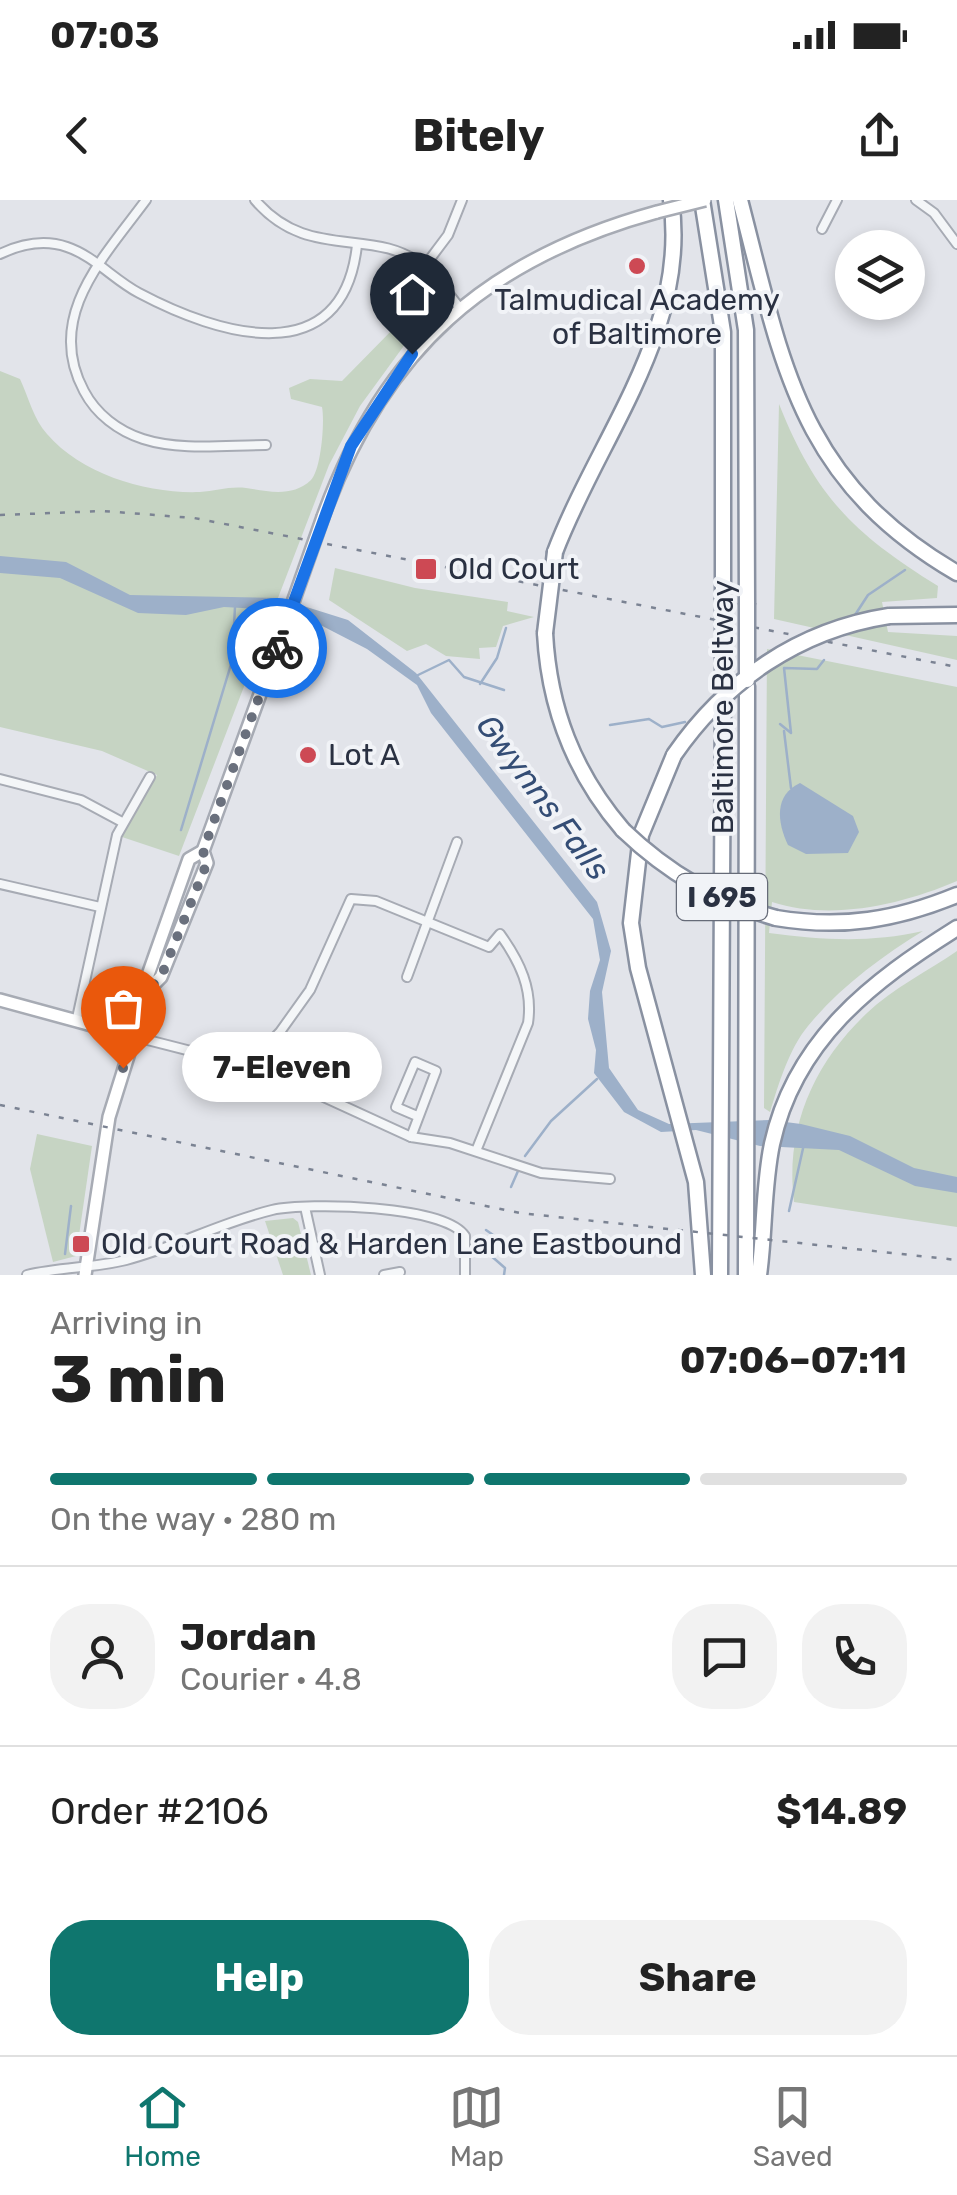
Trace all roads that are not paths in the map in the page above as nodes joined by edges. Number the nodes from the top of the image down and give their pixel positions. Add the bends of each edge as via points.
1 (146, 200) edge
2 (255, 200) edge
3 (462, 200) edge
4 (671, 200) edge
5 (704, 200) edge
6 (726, 200) edge
7 (740, 200) edge
8 (836, 200) edge
9 (916, 200) edge
10 (822, 228) dead end
11 (957, 244) edge
12 (357, 245) junction
13 (0, 254) edge
14 (97, 265) junction
15 (424, 266) junction
16 (459, 307) junction
17 (266, 445) dead end
18 (957, 573) edge
19 (957, 615) edge
20 (150, 777) dead end
21 (0, 779) edge
22 (122, 822) junction
23 (457, 842) dead end
24 (0, 884) edge
25 (957, 895) edge
26 (100, 907) junction
27 (430, 922) junction
28 (957, 928) edge
29 (407, 977) dead end
30 (0, 1000) edge
31 (77, 1018) junction
32 (132, 1036) junction
33 (247, 1066) junction
34 (417, 1116) junction
35 (411, 1137) junction
36 (476, 1151) junction
37 (610, 1178) dead end
38 (305, 1207) junction
39 (85, 1271) edge
40 (400, 1272) dead end
41 (27, 1275) edge
42 (320, 1275) edge
43 (384, 1275) edge
44 (466, 1275) edge
45 (704, 1275) edge
46 (720, 1275) edge
47 (746, 1275) edge
48 (759, 1275) edge

1 - 14 street
2 - 12 street via 300,234
3 - 15 street via 448,235
4 - 25 highway, bridge via 676,260 664,314 555,552 544,633 565,738 599,801 624,830 658,862 712,896 776,918 822,924 880,921
5 - 16 main road, bridge via 564,242
5 - 46 highway, Baltimore Beltway / I 695, bridge via 722,332
6 - 47 highway, Baltimore Beltway / I 695, bridge via 746,330
7 - 18 highway via 788,376 810,430 876,516
8 - 10 street
9 - 11 street
12 - 14 street via 349,284 330,312 275,336 241,332 157,301
12 - 15 street
13 - 14 street via 44,243 68,247
14 - 17 street via 76,302 70,344 76,373 99,412 126,432 162,444
15 - 16 street
16 - 32 main road, bridge via 403,365 366,418 323,517 203,851 207,863
19 - 45 highway, bridge via 889,616 838,628 766,662 711,708 674,755 641,834 631,909 638,968 689,1156
20 - 22 street
21 - 22 street via 81,800
22 - 26 street
23 - 27 street
24 - 26 street
26 - 31 street
27 - 29 street
27 - 33 street via 376,901 351,899 319,976
27 - 36 street via 489,947 500,934 529,993 528,1023
28 - 48 highway via 850,1004 815,1046 782,1111 770,1156
30 - 31 main road
31 - 32 main road
32 - 33 street
32 - 39 main road via 109,1117
33 - 35 street
34 - 34 street via 436,1071 415,1062 396,1107
34 - 35 street
35 - 36 street
36 - 37 street via 541,1173
38 - 39 street via 266,1211
38 - 42 street
38 - 44 street via 447,1220 465,1236
39 - 41 street
40 - 43 street

